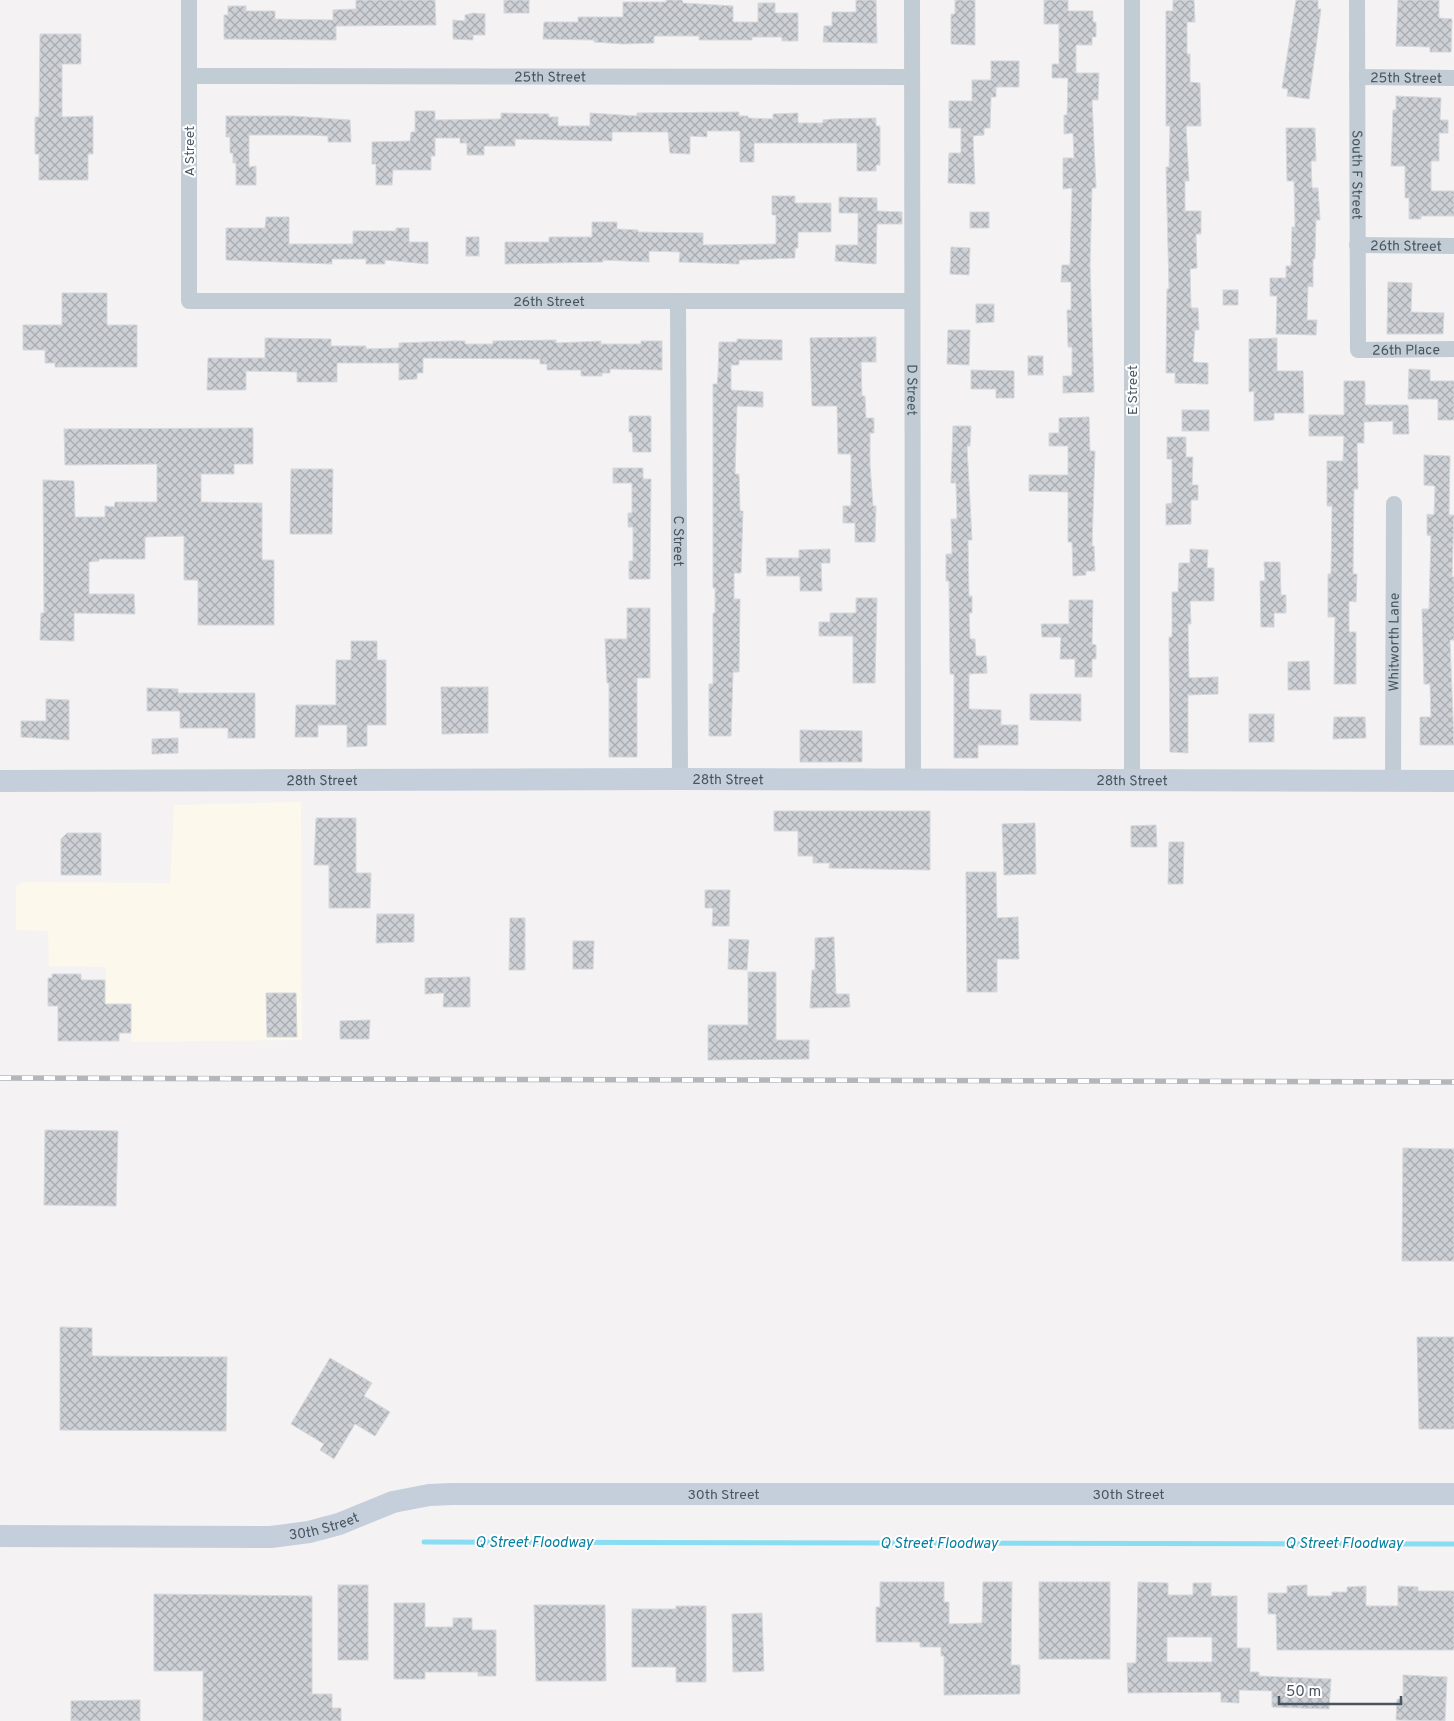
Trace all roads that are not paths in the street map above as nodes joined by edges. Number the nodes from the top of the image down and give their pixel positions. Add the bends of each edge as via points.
1 (189, 0) edge
2 (912, 0) edge
3 (1132, 0) edge
4 (1357, 0) edge
5 (189, 76) junction
6 (912, 77) junction
7 (1357, 77) junction
8 (1454, 78) edge
9 (1357, 246) junction
10 (1454, 246) edge
11 (188, 301) joint
12 (911, 301) junction
13 (678, 302) junction
14 (1358, 350) joint
15 (1454, 350) edge
16 (1394, 504) dead end
17 (680, 779) junction
18 (913, 780) junction
19 (1132, 780) junction
20 (0, 781) edge
21 (1392, 781) junction
22 (1454, 781) edge
23 (1454, 1494) edge
24 (0, 1536) edge

1 - 5 street, A Street
2 - 6 street, D Street
3 - 19 street, E Street
4 - 7 street, South F Street
5 - 6 street, 25th Street
5 - 11 street, A Street
6 - 12 street, D Street
7 - 8 street, 25th Street
7 - 9 street, South F Street
9 - 10 street, 26th Street
9 - 14 street, South F Street
11 - 13 street, 26th Street
12 - 13 street, 26th Street
12 - 18 street, D Street
13 - 17 street, C Street
14 - 15 street, 26th Place
16 - 21 street, Whitworth Lane
17 - 18 main road, 28th Street
17 - 20 main road, 28th Street
18 - 19 main road, 28th Street
19 - 21 main road, 28th Street
21 - 22 main road, 28th Street
23 - 24 main road, 30th Street via 452,1494 393,1502 339,1524 271,1537

